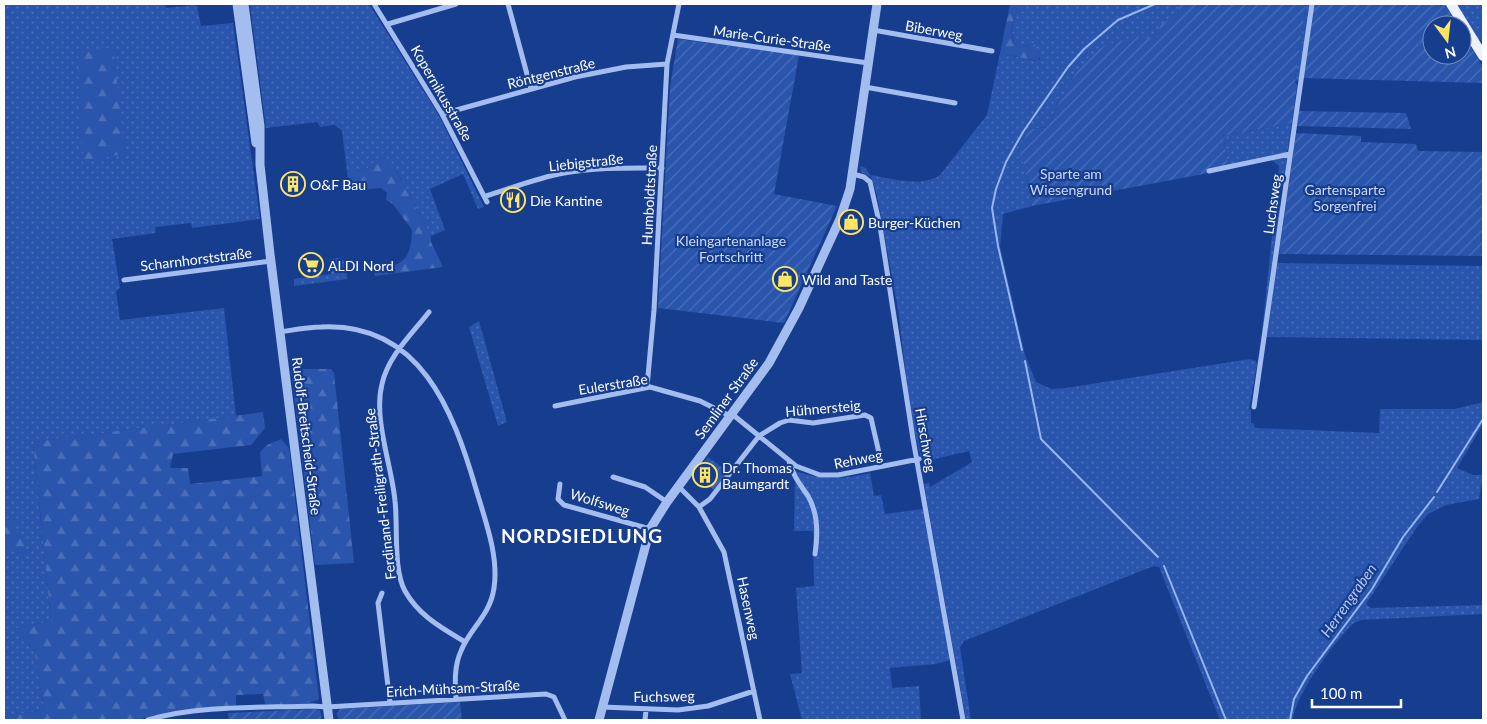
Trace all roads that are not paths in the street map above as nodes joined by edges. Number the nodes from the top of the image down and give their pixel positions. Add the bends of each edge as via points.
1 (237, 4) edge
2 (244, 4) edge
3 (374, 4) edge
4 (456, 4) edge
5 (508, 4) edge
6 (679, 4) edge
7 (877, 4) edge
8 (1312, 4) edge
9 (1451, 4) edge
10 (388, 24) junction
11 (873, 30) junction
12 (673, 35) junction
13 (992, 52) dead end
14 (1483, 56) edge
15 (868, 63) junction
16 (667, 64) junction
17 (865, 87) junction
18 (531, 89) junction
19 (955, 103) dead end
20 (442, 114) junction
21 (1290, 154) junction
22 (259, 156) junction
23 (662, 168) junction
24 (1209, 171) dead end
25 (853, 174) junction
26 (486, 199) joint
27 (271, 261) junction
28 (124, 280) dead end
29 (429, 312) dead end
30 (280, 332) junction
31 (400, 349) junction
32 (647, 387) junction
33 (555, 406) dead end
34 (1254, 406) dead end
35 (731, 415) junction
36 (759, 436) junction
37 (918, 459) junction
38 (789, 461) junction
39 (882, 466) junction
40 (613, 476) dead end
41 (560, 484) dead end
42 (678, 486) junction
43 (667, 502) junction
44 (699, 507) junction
45 (650, 529) junction
46 (815, 554) dead end
47 (382, 593) dead end
48 (465, 642) junction
49 (754, 691) junction
50 (456, 699) junction
51 (390, 704) junction
52 (326, 707) junction
53 (602, 707) junction
54 (646, 710) junction
55 (148, 720) edge
56 (329, 720) edge
57 (566, 720) edge
58 (599, 720) edge
59 (645, 720) edge
60 (760, 720) edge
61 (963, 720) edge

1 - 22 street, Rudolf-Breitscheid-Straße
2 - 22 street, Rudolf-Breitscheid-Straße via 260,126
3 - 10 street, Kopernikusstraße
4 - 10 street
5 - 18 street
6 - 12 street, Humboldtstraße
7 - 11 street, Semliner Straße
8 - 21 street, Luchsweg
9 - 14 main road
10 - 20 street, Kopernikusstraße
11 - 13 street, Biberweg
11 - 15 street, Semliner Straße
12 - 15 street, Marie-Curie-Straße
12 - 16 street, Humboldtstraße
15 - 17 street, Semliner Straße
16 - 18 street, Röntgenstraße via 626,67
16 - 23 street, Humboldtstraße
17 - 19 street
17 - 25 street, Semliner Straße
18 - 20 street, Röntgenstraße
20 - 26 street, Kopernikusstraße
21 - 24 street
21 - 34 street, Luchsweg
22 - 27 street, Rudolf-Breitscheid-Straße
23 - 26 street, Liebigstraße via 612,168 566,173 536,180
23 - 32 street, Humboldtstraße
25 - 35 street, Semliner Straße via 843,213 791,323 769,363
25 - 37 street, Hirschweg via 870,182
27 - 28 street, Scharnhorststraße
27 - 30 street, Rudolf-Breitscheid-Straße
29 - 31 street, Ferdinand-Freiligrath-Straße
30 - 31 street via 320,326 342,327 371,334
30 - 52 street, Rudolf-Breitscheid-Straße
31 - 48 street via 431,379 450,415 474,482 489,538 495,570 492,597 484,618
31 - 48 street, Ferdinand-Freiligrath-Straße via 384,377 380,408 395,501 400,580 411,601 425,617
32 - 33 street, Eulerstraße
32 - 35 street, Eulerstraße via 700,401
35 - 36 street, Rehweg
35 - 42 street, Semliner Straße
36 - 38 street, Rehweg
36 - 39 street, Hühnersteig via 789,420 814,422 865,415 874,422
36 - 44 street via 710,499
37 - 39 street, Rehweg
37 - 61 street, Hirschweg
38 - 39 street, Rehweg via 802,469 828,476
38 - 46 street via 814,514
40 - 43 street via 645,487
41 - 45 street, Wolfsweg via 558,499 564,505
42 - 43 street, Semliner Straße
42 - 44 street, Hasenweg
43 - 45 street, Semliner Straße
44 - 49 street, Hasenweg via 724,552
45 - 53 street, Semliner Straße
47 - 51 street via 378,602
48 - 50 street via 456,669
49 - 54 street, Fuchsweg via 698,708
49 - 60 street, Hasenweg
50 - 51 street, Erich-Mühsam-Straße
50 - 57 street, Erich-Mühsam-Straße via 551,695
51 - 52 street, Erich-Mühsam-Straße
52 - 55 street, Erich-Mühsam-Straße via 227,709 188,716 171,714
52 - 56 street, Rudolf-Breitscheid-Straße
53 - 54 street, Fuchsweg
53 - 58 street, Semliner Straße
54 - 59 street

